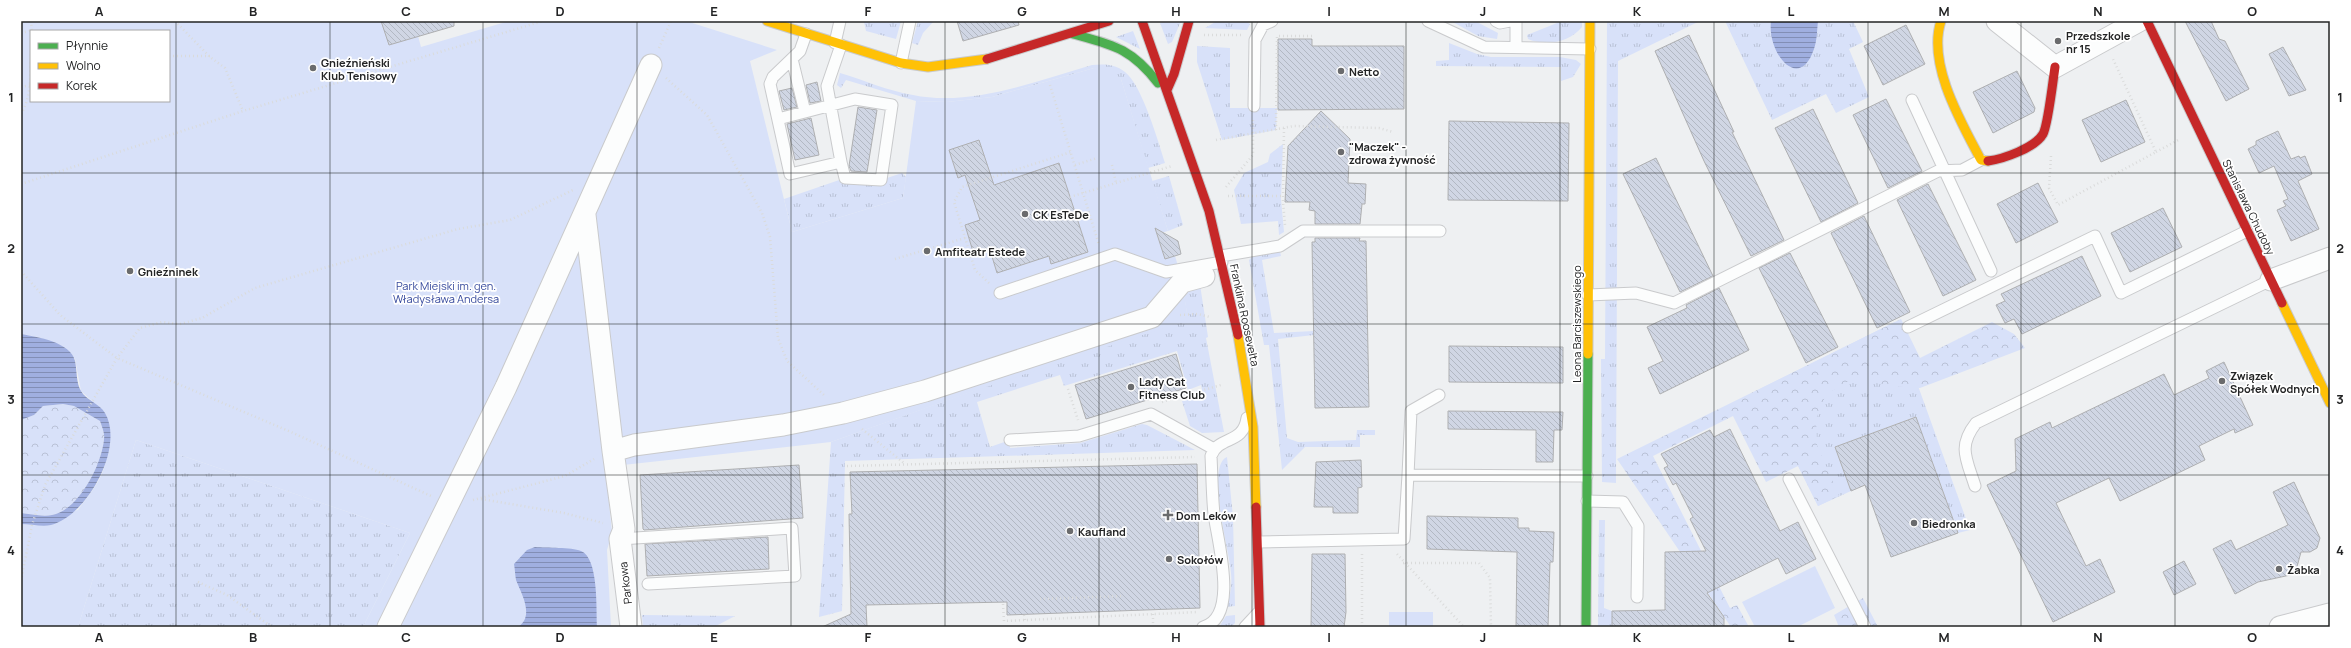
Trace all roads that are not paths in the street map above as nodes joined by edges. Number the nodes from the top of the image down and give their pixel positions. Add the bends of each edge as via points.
1 (767, 21) edge
2 (840, 21) edge
3 (910, 21) edge
4 (1109, 21) edge
5 (1142, 21) edge
6 (1189, 21) edge
7 (1272, 21) edge
8 (1428, 21) edge
9 (1496, 21) edge
10 (1510, 21) edge
11 (1516, 21) edge
12 (1590, 21) edge
13 (1941, 21) edge
14 (1997, 21) edge
15 (2139, 21) edge
16 (2147, 21) edge
17 (1448, 26) edge
18 (1077, 27) edge
19 (806, 34) junction
20 (838, 44) junction
21 (1516, 47) junction
22 (1590, 49) junction
23 (792, 59) junction
24 (901, 63) junction
25 (651, 65) road end
26 (2055, 67) junction
27 (1167, 90) junction
28 (1912, 100) dead end
29 (831, 106) junction
30 (1254, 106) road end
31 (805, 112) junction
32 (778, 119) junction
33 (1980, 160) junction
34 (841, 162) junction
35 (1944, 171) junction
36 (585, 215) junction
37 (2247, 231) junction
38 (1440, 232) dead end
39 (2330, 258) edge
40 (1221, 259) junction
41 (1990, 271) dead end
42 (1204, 276) dead end
43 (2271, 280) junction
44 (1000, 293) road end
45 (1588, 294) junction
46 (1908, 326) dead end
47 (1440, 395) dead end
48 (2330, 403) edge
49 (1249, 407) junction
50 (1010, 440) dead end
51 (1232, 440) junction
52 (613, 451) junction
53 (1212, 453) junction
54 (1256, 464) junction
55 (1408, 474) junction
56 (1587, 476) junction
57 (1789, 479) dead end
58 (1975, 486) dead end
59 (1587, 501) junction
60 (622, 534) junction
61 (1259, 542) junction
62 (648, 584) dead end
63 (1637, 597) dead end
64 (1260, 611) junction
65 (2330, 614) edge
66 (388, 627) edge
67 (631, 627) edge
68 (1203, 627) edge
69 (1245, 627) edge
70 (1260, 627) edge
71 (1586, 627) edge
72 (1865, 627) edge
73 (2280, 627) edge

1 - 19 street
2 - 20 lane
3 - 24 lane
4 - 18 street
5 - 27 street, Franklina Roosevelta
6 - 27 street via 1180,44 1174,78
7 - 30 lane via 1263,25 1257,35
8 - 17 lane
9 - 10 lane
11 - 21 lane
12 - 22 street, Leona Barciszewskiego
13 - 33 street via 1935,39 1948,92
14 - 26 street
15 - 26 street
16 - 37 street, Stanisława Chudoby
17 - 21 lane via 1484,47
18 - 24 street via 1004,55 967,63 928,67
18 - 27 street via 1130,52 1144,63 1159,84
19 - 20 street
19 - 23 lane via 800,51
20 - 24 street
20 - 29 lane via 827,86
21 - 22 lane
22 - 45 street, Leona Barciszewskiego
23 - 31 lane
23 - 32 lane via 773,77 770,84
25 - 36 street
26 - 33 street via 2043,134 2038,140 1998,161
27 - 40 street, Franklina Roosevelta via 1209,210
28 - 35 lane
29 - 31 lane
29 - 34 lane
29 - 34 lane via 855,99 892,105 881,180 845,178
31 - 32 lane
32 - 34 lane via 790,174
33 - 35 lane via 1962,170
35 - 41 lane
35 - 45 lane via 1938,171 1674,303 1636,293
36 - 52 street, Parkowa
36 - 66 street via 506,387
37 - 43 street, Stanisława Chudoby
37 - 46 lane via 2121,293 2095,236
38 - 40 lane via 1303,231 1280,246
39 - 43 street
40 - 44 lane via 1166,272 1115,254
40 - 49 street, Franklina Roosevelta via 1238,333
42 - 52 street via 1182,282 1152,317 925,392 843,413 782,425 634,445
43 - 48 street, Stanisława Chudoby
43 - 58 lane via 1976,423 1968,433 1964,449
45 - 56 street, Leona Barciszewskiego
47 - 55 lane via 1411,411
49 - 51 lane via 1242,433
49 - 54 street, Franklina Roosevelta
50 - 53 lane via 1079,436 1151,414
51 - 53 lane via 1220,443
51 - 54 lane via 1246,447
52 - 60 street, Parkowa
53 - 68 lane via 1214,514 1224,584 1223,601 1217,618
54 - 61 street, Franklina Roosevelta
55 - 56 lane
55 - 61 lane via 1404,539
56 - 59 street, Leona Barciszewskiego
57 - 72 lane
59 - 63 lane via 1623,502 1638,526
59 - 71 street, Leona Barciszewskiego
60 - 62 lane via 792,528 794,576
60 - 67 street, Parkowa
61 - 64 street, Franklina Roosevelta
64 - 69 lane
64 - 70 street, Franklina Roosevelta
65 - 73 street

